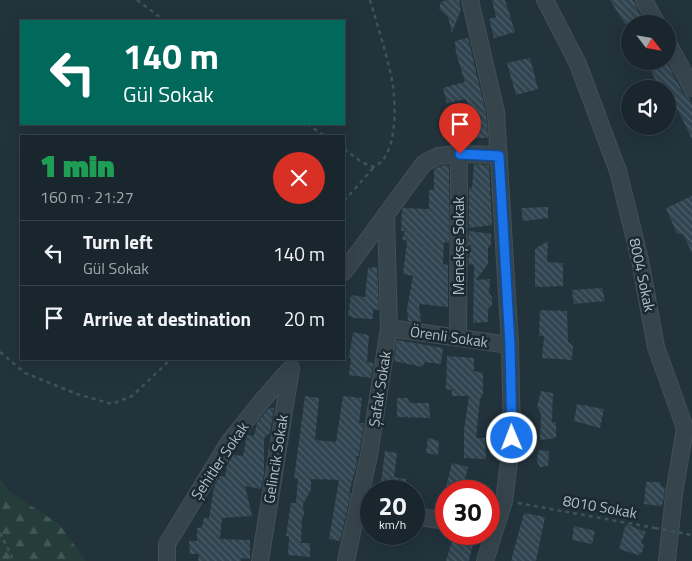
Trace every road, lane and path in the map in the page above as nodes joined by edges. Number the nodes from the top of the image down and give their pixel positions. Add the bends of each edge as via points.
1 (137, 0) edge
2 (370, 0) edge
3 (470, 0) edge
4 (544, 0) edge
5 (644, 0) edge
6 (652, 15) edge
7 (164, 20) edge
8 (676, 58) edge
9 (692, 88) edge
10 (308, 125) edge
11 (324, 135) edge
12 (345, 150) edge
13 (460, 154) junction
14 (499, 156) junction
15 (374, 167) junction
16 (345, 200) edge
17 (386, 214) junction
18 (345, 271) edge
19 (389, 328) junction
20 (458, 337) junction
21 (510, 345) junction
22 (0, 352) edge
23 (170, 360) edge
24 (293, 364) edge
25 (367, 480) edge
26 (504, 501) junction
27 (500, 510) edge
28 (360, 521) edge
29 (0, 533) edge
30 (692, 535) edge
31 (488, 545) edge
32 (14, 561) edge
33 (168, 561) edge
34 (260, 561) edge
35 (346, 561) edge
36 (485, 561) edge
37 (667, 561) edge

1 - 7 path
2 - 15 path via 393,86 394,124 391,148 381,164
3 - 14 street via 496,112
4 - 37 street, 8004 Sokak via 578,64 618,172 640,260 656,347 685,428
5 - 6 street
8 - 9 street
10 - 11 path
12 - 15 path
13 - 14 street
13 - 17 street via 438,156 424,163
13 - 20 street, Menekşe Sokak
14 - 21 street
15 - 16 path
17 - 18 street
17 - 19 street, Şafak Sokak
19 - 20 street, Örenli Sokak
19 - 25 street, Şafak Sokak
20 - 21 street, Örenli Sokak
21 - 26 street via 512,438
22 - 23 path via 25,373 112,404 132,396
24 - 33 street, Şehitler Sokak via 229,442 167,544
24 - 34 street, Gelincik Sokak
26 - 27 street
26 - 30 path, 8010 Sokak, bridge
28 - 35 street, Şafak Sokak
29 - 32 path
31 - 36 street

